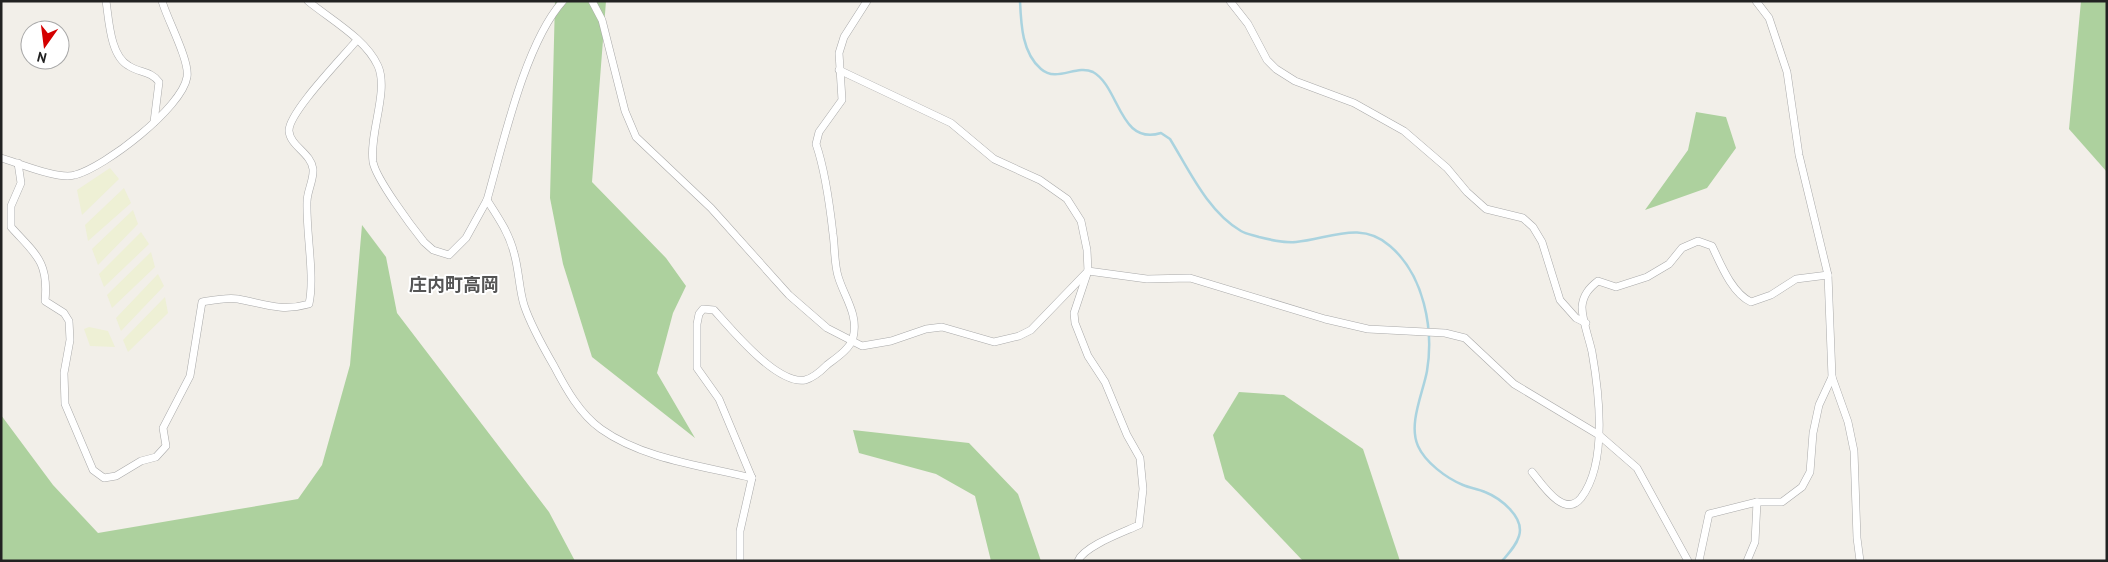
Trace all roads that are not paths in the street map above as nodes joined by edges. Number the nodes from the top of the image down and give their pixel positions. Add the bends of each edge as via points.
1 (106, 1) edge
2 (162, 1) edge
3 (308, 1) edge
4 (564, 1) edge
5 (592, 1) edge
6 (867, 1) edge
7 (1230, 1) edge
8 (1756, 1) edge
9 (357, 40) junction
10 (839, 70) junction
11 (154, 122) junction
12 (1, 158) edge
13 (18, 163) junction
14 (487, 200) junction
15 (1088, 271) junction
16 (1828, 275) junction
17 (1586, 323) junction
18 (852, 339) junction
19 (1832, 377) junction
20 (1599, 435) junction
21 (1532, 472) dead end
22 (752, 478) junction
23 (1757, 502) junction
24 (740, 561) edge
25 (1078, 561) edge
26 (1688, 561) edge
27 (1699, 561) edge
28 (1747, 561) edge
29 (1860, 561) edge

1 - 11 street via 117,51 124,62 154,75 159,82
2 - 11 street via 188,75 184,88
3 - 9 street
4 - 14 street via 551,17 526,72
5 - 18 street via 602,20 625,111 636,137 711,208 789,295 827,328
6 - 10 street via 844,37 839,53
7 - 17 street via 1276,69 1295,81 1354,103 1404,131 1447,168 1486,209 1523,218 1533,227 1542,242 1560,300 1576,318
8 - 16 street via 1769,18 1787,72 1799,155
9 - 13 street via 307,98 289,130 292,140 313,167 307,200 309,304 292,309 263,307 238,299 202,302 190,376 163,428 166,446 156,457 141,460 116,476 104,478 93,470 65,404 69,321 45,301 44,273 39,257 11,227 12,206 21,183
9 - 14 street via 379,68 373,134 374,168 418,234 433,250 449,255 466,238
10 - 15 street via 951,123 994,159 1040,180 1067,199 1081,221
10 - 18 street via 842,100 819,132 816,144 838,276 854,323
11 - 13 street via 102,163 76,175 61,176
12 - 13 street
14 - 22 street via 507,231 515,254 524,305 542,346 568,392 589,418 601,429 636,447
15 - 18 street via 1031,330 1019,336 994,342 942,328 926,329 862,346
15 - 20 street via 1147,278 1190,278 1368,329 1445,333 1465,338 1514,384
15 - 25 street via 1074,313 1075,323 1088,356 1105,382 1140,458 1143,489 1139,525 1107,539 1080,555
16 - 17 street via 1796,279 1771,295 1751,302 1743,298 1722,268 1712,246 1698,241 1682,248 1669,264 1647,277 1616,287 1598,281 1588,289 1584,299 1582,307
16 - 19 street
17 - 20 street via 1598,383
18 - 22 street via 844,351 814,376 804,380 790,378 749,349 714,310 703,309 699,314 697,368 719,399
19 - 23 street via 1819,405 1810,472 1802,487 1782,502
19 - 29 street via 1848,422 1854,451
20 - 21 street via 1594,468 1577,503 1570,505 1558,501
20 - 26 street via 1637,468
22 - 24 street via 740,531
23 - 27 street via 1709,514
23 - 28 street via 1755,542

